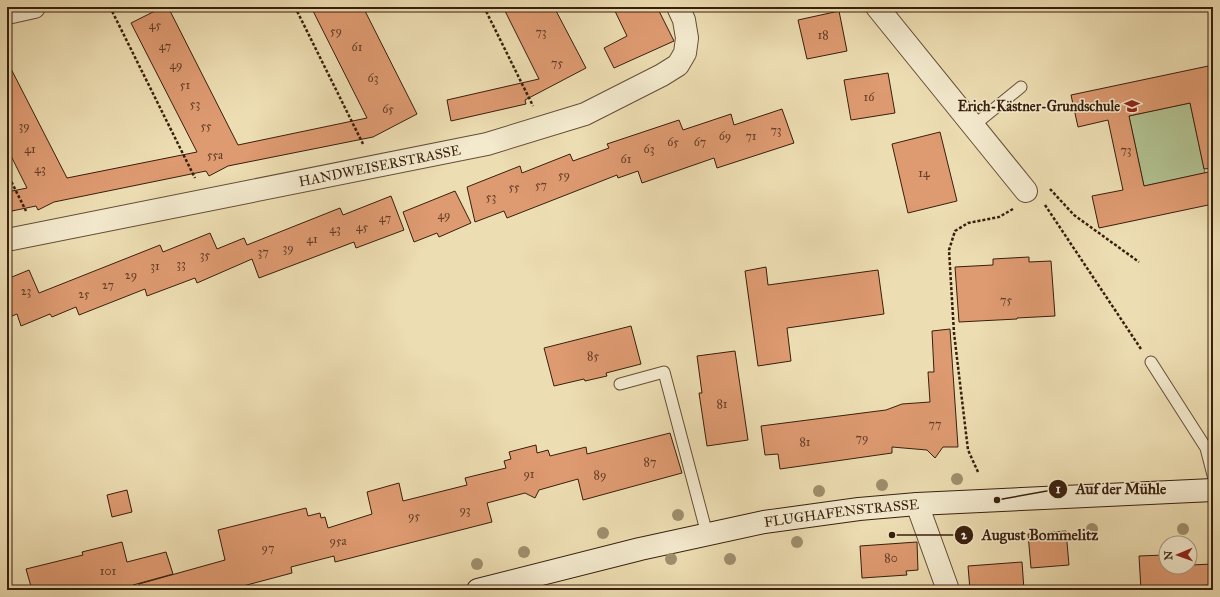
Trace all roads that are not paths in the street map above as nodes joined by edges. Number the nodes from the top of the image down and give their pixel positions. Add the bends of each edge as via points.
1 (34, 7) edge
2 (678, 7) edge
3 (877, 7) edge
4 (7, 13) edge
5 (1021, 86) dead end
6 (973, 126) junction
7 (1030, 195) road end
8 (7, 240) edge
9 (1150, 362) road end
10 (620, 384) dead end
11 (1213, 475) edge
12 (1213, 490) edge
13 (917, 504) junction
14 (707, 534) junction
15 (478, 590) edge
16 (948, 590) edge

1 - 4 street
2 - 8 street, HANDWEISERSTRASSE via 688,38 685,53 678,65 585,114 487,144
3 - 6 street
5 - 6 lane
6 - 7 street
9 - 11 lane via 1206,448
10 - 14 lane via 664,372
12 - 13 street, FLUGHAFENSTRASSE
13 - 14 street, FLUGHAFENSTRASSE via 772,521
13 - 16 street
14 - 15 street, FLUGHAFENSTRASSE

